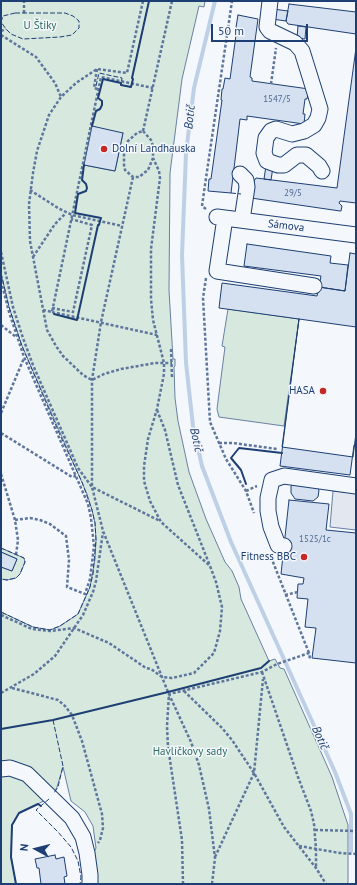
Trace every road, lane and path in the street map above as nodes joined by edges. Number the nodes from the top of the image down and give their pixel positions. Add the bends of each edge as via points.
1 (24, 1) edge
2 (143, 1) edge
3 (172, 1) edge
4 (232, 1) edge
5 (270, 1) edge
6 (24, 13) dead end
7 (6, 29) dead end
8 (1, 31) edge
9 (278, 34) junction
10 (1, 35) edge
11 (97, 70) junction
12 (271, 84) dead end
13 (153, 88) junction
14 (98, 89) junction
15 (61, 98) junction
16 (144, 132) junction
17 (153, 158) junction
18 (322, 171) dead end
19 (240, 174) dead end
20 (133, 177) junction
21 (30, 190) junction
22 (66, 212) junction
23 (72, 215) junction
24 (221, 218) junction
25 (71, 219) junction
26 (242, 220) junction
27 (122, 226) junction
28 (356, 235) edge
29 (1, 252) edge
30 (33, 258) junction
31 (207, 276) dead end
32 (1, 281) edge
33 (314, 286) dead end
34 (52, 308) junction
35 (43, 310) junction
36 (52, 312) junction
37 (101, 322) junction
38 (1, 325) edge
39 (157, 335) junction
40 (16, 337) junction
41 (171, 349) dead end
42 (24, 358) junction
43 (164, 363) junction
44 (172, 363) junction
45 (172, 378) dead end
46 (92, 380) junction
47 (157, 409) junction
48 (1, 413) edge
49 (1, 433) edge
50 (219, 443) junction
51 (277, 449) dead end
52 (1, 474) edge
53 (76, 476) junction
54 (356, 486) edge
55 (92, 487) junction
56 (254, 513) dead end
57 (15, 520) junction
58 (161, 522) junction
59 (103, 531) junction
60 (284, 546) dead end
61 (268, 550) dead end
62 (16, 555) dead end
63 (210, 566) junction
64 (298, 592) dead end
65 (285, 595) junction
66 (1, 615) edge
67 (74, 628) junction
68 (308, 653) junction
69 (310, 659) dead end
70 (262, 672) junction
71 (162, 677) junction
72 (263, 677) junction
73 (12, 688) junction
74 (183, 691) junction
75 (1, 693) edge
76 (169, 694) junction
77 (1, 769) edge
78 (254, 773) junction
79 (315, 830) junction
80 (356, 831) edge
81 (299, 846) junction
82 (316, 849) junction
83 (87, 853) junction
84 (356, 854) edge
85 (215, 858) junction
86 (316, 868) junction
87 (90, 884) edge
88 (183, 884) edge
89 (212, 884) edge
90 (326, 884) edge

1 - 6 path
2 - 11 path via 127,73
3 - 13 path
4 - 24 path via 202,206
5 - 9 street via 267,27
7 - 8 path
9 - 12 path
9 - 18 street via 295,43 302,51 320,109 314,125 304,131 292,134 276,129 271,131 264,144 264,153 267,161 278,166 284,165 297,155 306,155 320,166
10 - 15 path via 36,57 55,83
11 - 14 path via 94,88
11 - 15 path via 76,83
13 - 14 path via 101,77
13 - 16 path
14 - 23 path
15 - 21 path via 44,128
16 - 17 path via 151,140
16 - 20 path via 137,133 128,140 124,153 125,170
17 - 20 path via 148,170 139,177
17 - 39 path via 160,178 151,249 152,308
19 - 26 street via 246,180 247,187
20 - 27 path
21 - 22 path
21 - 30 path via 29,225
22 - 23 path
22 - 30 path
23 - 25 path
23 - 27 path
24 - 26 street, Sámova
24 - 33 street via 218,271
25 - 34 path
25 - 34 path via 92,225 73,312
26 - 28 street, Sámova
27 - 37 path
29 - 55 path via 13,307 33,365 78,468
30 - 35 path
31 - 50 path via 203,298 210,422
32 - 40 path
34 - 36 path
35 - 36 path
35 - 46 path via 47,330 56,346 63,356
36 - 37 path
37 - 39 path
37 - 46 path
38 - 40 path
39 - 43 path
40 - 42 path
41 - 44 path
42 - 48 path
42 - 53 path
43 - 44 path
43 - 46 path via 121,369
43 - 47 path
44 - 45 path
46 - 55 path
47 - 58 path via 148,439 144,481 150,501
47 - 63 path via 165,430 178,485
49 - 53 path via 72,477
50 - 51 path
50 - 56 path via 246,491
52 - 57 path
53 - 57 path via 88,504 93,532 93,562 85,594 67,587 69,560 66,536 40,520
54 - 60 street via 284,476 272,480 268,511 278,545
55 - 58 path
55 - 59 path
57 - 62 path via 18,540
58 - 63 path
59 - 67 path via 93,592
59 - 71 path
61 - 65 path
63 - 71 path via 222,607 220,631 214,653 194,673 172,678
64 - 65 path
65 - 68 path
66 - 67 path via 32,629 50,631
67 - 71 path via 109,644
67 - 73 path via 55,656
68 - 69 path
68 - 70 path
70 - 72 path
70 - 74 path
71 - 76 path
72 - 78 path
72 - 79 path via 311,811
73 - 75 path
73 - 83 path via 58,700 72,716 82,741 102,814 103,828 100,840
74 - 76 path
74 - 78 path via 222,728
76 - 85 path via 199,765 209,809
76 - 88 path via 168,748 182,834
77 - 83 street via 10,768 28,774 52,797 72,818 83,836
78 - 81 path via 284,827
78 - 85 path
79 - 80 path
79 - 82 path
81 - 82 path
81 - 86 path
82 - 84 path
82 - 86 path
83 - 87 street
85 - 89 path
86 - 90 path

